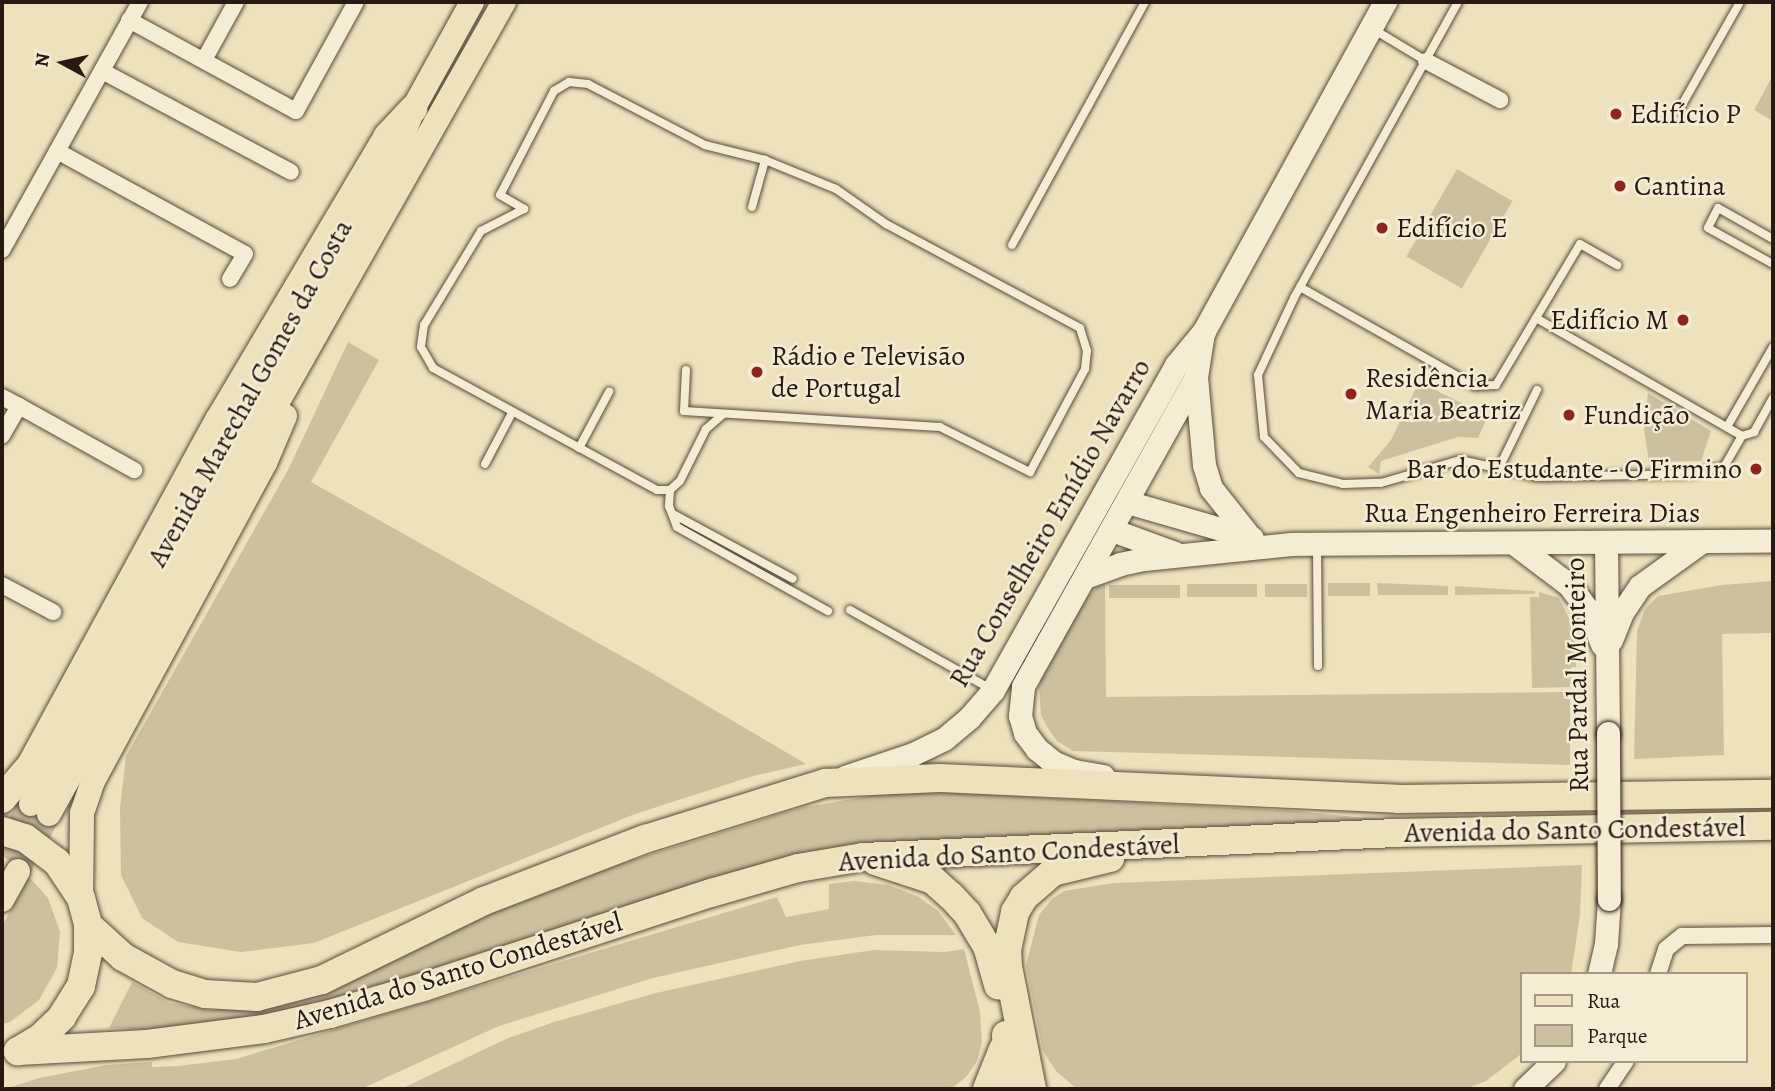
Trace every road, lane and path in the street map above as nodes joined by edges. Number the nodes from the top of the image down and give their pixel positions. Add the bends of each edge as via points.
1 (139, 2) edge
2 (236, 2) edge
3 (356, 2) edge
4 (472, 2) edge
5 (504, 2) edge
6 (1145, 2) edge
7 (1385, 2) edge
8 (1458, 2) edge
9 (1740, 2) edge
10 (129, 20) junction
11 (1371, 28) junction
12 (204, 60) junction
13 (1426, 61) junction
14 (102, 71) junction
15 (1500, 100) dead end
16 (413, 109) junction
17 (1679, 110) dead end
18 (57, 151) junction
19 (765, 160) junction
20 (290, 172) dead end
21 (752, 207) dead end
22 (1773, 239) edge
23 (1012, 245) dead end
24 (2, 250) edge
25 (1773, 264) edge
26 (1617, 265) dead end
27 (230, 279) dead end
28 (1300, 287) junction
29 (1536, 318) junction
30 (326, 320) junction
31 (1203, 331) junction
32 (1773, 347) edge
33 (686, 370) dead end
34 (1196, 377) junction
35 (262, 388) junction
36 (1537, 390) dead end
37 (609, 392) dead end
38 (2, 397) edge
39 (1773, 398) edge
40 (19, 406) junction
41 (512, 413) junction
42 (723, 414) junction
43 (1727, 427) junction
44 (2, 436) edge
45 (1742, 436) junction
46 (579, 449) junction
47 (195, 464) junction
48 (485, 464) dead end
49 (1499, 468) junction
50 (134, 470) dead end
51 (670, 490) junction
52 (1112, 505) junction
53 (672, 514) junction
54 (1112, 530) junction
55 (1250, 537) junction
56 (1773, 541) edge
57 (1701, 542) junction
58 (1605, 543) junction
59 (1291, 544) junction
60 (1317, 544) junction
61 (1516, 544) junction
62 (1179, 554) junction
63 (1085, 577) junction
64 (793, 579) dead end
65 (2, 585) edge
66 (850, 610) dead end
67 (828, 611) dead end
68 (53, 612) dead end
69 (1606, 653) junction
70 (1318, 666) dead end
71 (993, 690) junction
72 (825, 783) junction
73 (1157, 787) junction
74 (1773, 794) edge
75 (2, 799) tunnel mouth
76 (1773, 826) edge
77 (2, 831) edge
78 (1184, 842) junction
79 (863, 857) junction
80 (18, 871) tunnel mouth
81 (81, 898) junction
82 (2, 900) edge
83 (88, 925) junction
84 (1773, 934) edge
85 (1599, 972) edge
86 (1659, 972) edge
87 (1015, 1041) junction
88 (10, 1053) edge
89 (1552, 1063) edge
90 (1625, 1063) edge
91 (987, 1089) edge
92 (1010, 1089) edge
93 (1032, 1089) edge
94 (1053, 1089) edge
95 (1525, 1089) edge
96 (1607, 1089) edge

1 - 10 street
2 - 12 street
3 - 12 street via 296,111
4 - 16 main road, Avenida Marechal Gomes da Costa
5 - 30 main road, Avenida Marechal Gomes da Costa
6 - 23 lane
7 - 11 street, Rua Conselheiro Emídio Navarro
8 - 13 lane
9 - 17 lane
10 - 12 street
10 - 14 street
11 - 13 lane
11 - 31 street, Rua Conselheiro Emídio Navarro
13 - 15 street
13 - 28 lane
14 - 18 street
14 - 20 street
16 - 35 main road, Avenida Marechal Gomes da Costa via 400,142
16 - 47 highway via 388,136
18 - 24 street
18 - 27 street via 245,254
19 - 21 lane
19 - 41 lane via 705,145 588,84 569,82 554,91 500,195 524,209 481,231 424,325 421,347 433,368
19 - 42 lane via 836,189 886,224 1080,327 1087,351 1085,369 1030,471 940,427
22 - 25 lane via 1718,208 1708,228
26 - 29 lane via 1580,244
28 - 29 lane via 1475,386 1496,385
28 - 49 lane via 1258,375 1264,437 1299,473 1343,484 1381,483 1460,460
29 - 43 lane
30 - 35 main road, Avenida Marechal Gomes da Costa via 40,809
30 - 81 main road via 265,463 93,781 82,813
31 - 34 street, Rua Conselheiro Emídio Navarro
31 - 52 street, Rua Conselheiro Emídio Navarro via 1176,365
32 - 43 lane
33 - 42 lane via 684,411
34 - 52 street, Rua Conselheiro Emídio Navarro
34 - 55 street via 1204,465 1211,488
35 - 47 highway
36 - 49 lane
37 - 46 lane
38 - 40 street
39 - 45 lane via 1754,432
40 - 44 street
40 - 50 street
41 - 46 lane
41 - 48 lane
42 - 51 lane via 706,429 680,481
43 - 45 lane
45 - 49 lane via 1724,467 1691,474 1537,477
46 - 51 lane via 657,490
47 - 75 highway via 31,765
51 - 53 lane
52 - 54 street, Rua Conselheiro Emídio Navarro
52 - 55 street, Rua Engenheiro Ferreira Dias
52 - 71 street, Rua Conselheiro Emídio Navarro
53 - 64 lane
53 - 67 lane via 677,527
54 - 62 street, Rua Engenheiro Ferreira Dias
54 - 63 street, Rua Conselheiro Emídio Navarro
55 - 59 street, Rua Engenheiro Ferreira Dias
56 - 57 street, Rua Engenheiro Ferreira Dias
57 - 58 street, Rua Engenheiro Ferreira Dias
57 - 69 street via 1640,586 1623,611
58 - 61 street, Rua Engenheiro Ferreira Dias
58 - 69 street, Rua Pardal Monteiro
59 - 60 street, Rua Engenheiro Ferreira Dias
59 - 62 street, Rua Engenheiro Ferreira Dias
60 - 61 street, Rua Engenheiro Ferreira Dias
60 - 70 lane
61 - 69 street via 1569,585 1589,612
62 - 63 street via 1120,564
63 - 73 street, Rua Conselheiro Emídio Navarro via 1023,686 1020,716 1025,733 1052,762 1074,771
65 - 68 street
66 - 71 lane
69 - 85 street, Rua Pardal Monteiro, bridge via 1609,899
71 - 72 street, Rua Conselheiro Emídio Navarro via 944,739
72 - 73 highway, Avenida do Santo Condestável via 940,778
72 - 83 highway, Avenida do Santo Condestável via 645,839 484,901 322,980 257,997 205,994 172,984 123,957
73 - 74 highway, Avenida do Santo Condestável via 1398,799
76 - 78 highway, Avenida do Santo Condestável via 1533,829
77 - 81 highway via 24,838 57,862
78 - 79 highway, Avenida do Santo Condestável
78 - 87 highway via 1053,872 1024,897 1015,912 1007,950
79 - 87 highway via 933,880 967,913 987,946
79 - 88 highway, Avenida do Santo Condestável via 798,868 711,893 330,1014 264,1029 160,1042
80 - 82 main road
81 - 83 highway
83 - 88 highway via 81,986 62,1017 40,1038
84 - 86 street via 1682,936 1666,950
87 - 91 highway
87 - 92 highway
87 - 93 highway
87 - 94 highway
89 - 95 street
90 - 96 street

